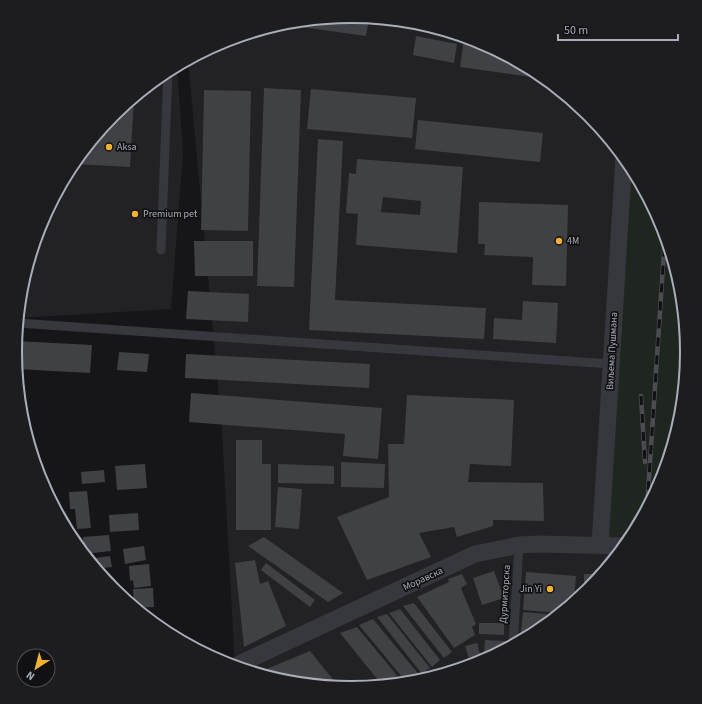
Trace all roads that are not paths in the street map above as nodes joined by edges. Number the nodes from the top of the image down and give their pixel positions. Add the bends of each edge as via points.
1 (168, 78) edge
2 (623, 167) edge
3 (161, 250) dead end
4 (24, 323) edge
5 (611, 364) junction
6 (519, 545) junction
7 (600, 545) junction
8 (617, 546) edge
9 (513, 638) edge
10 (242, 663) edge

1 - 3 lane
2 - 5 street, Виљема Пушмана
4 - 5 lane
5 - 7 street, Виљема Пушмана
6 - 7 street, Моравска
6 - 9 lane, Дурмиторска
6 - 10 street, Моравска via 475,554
7 - 8 street, Моравска

